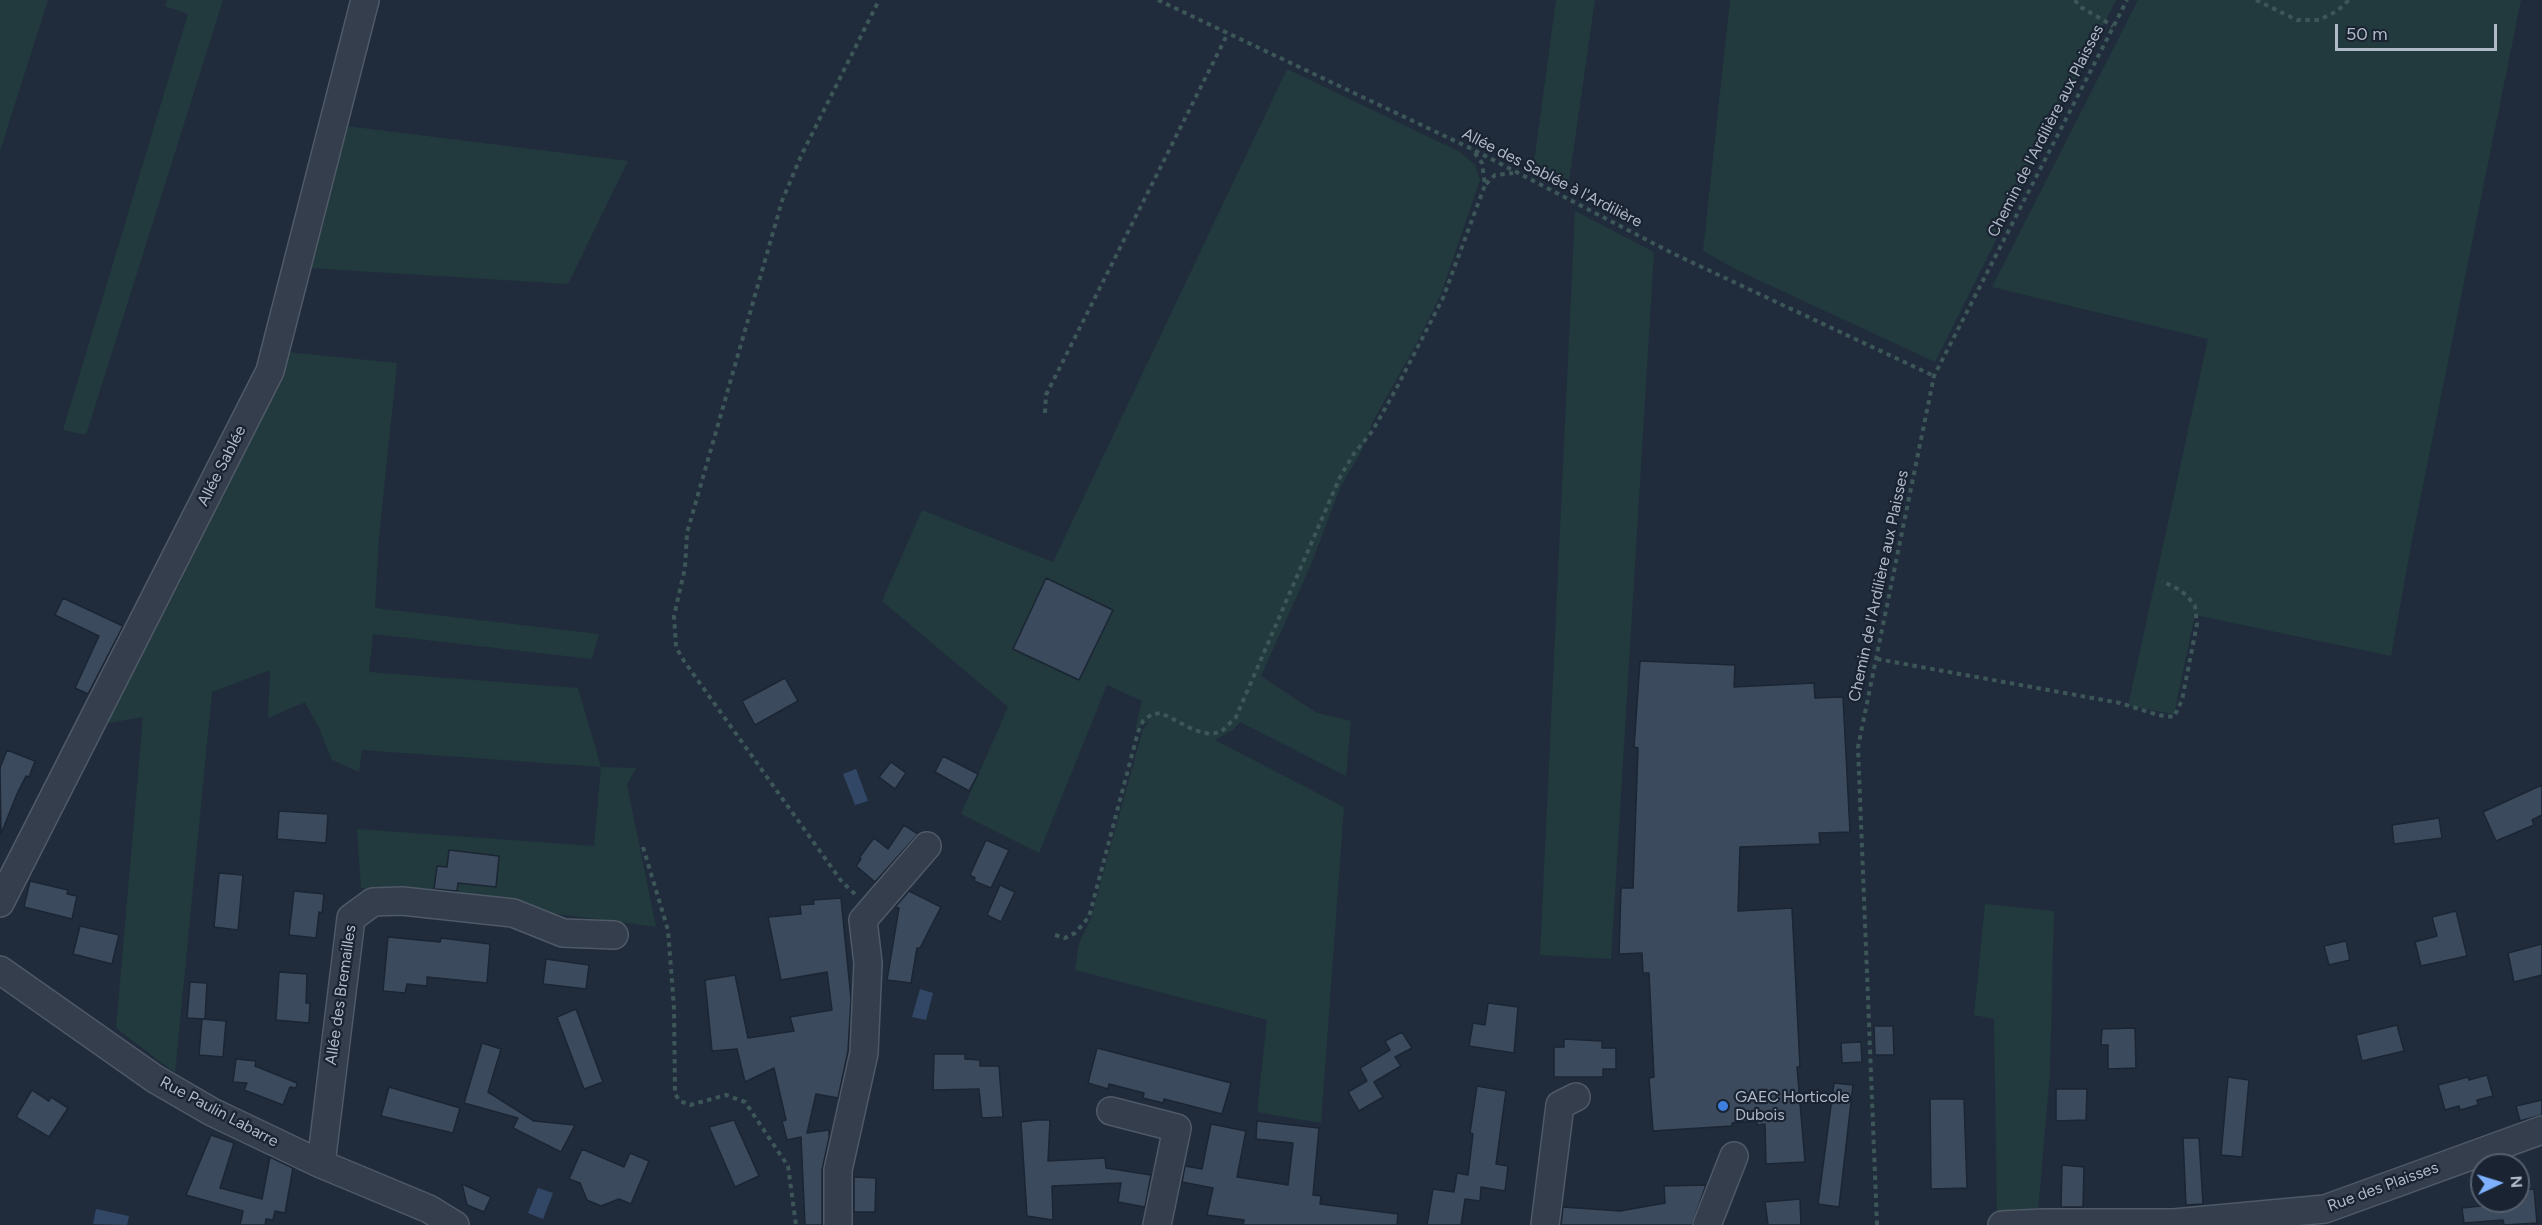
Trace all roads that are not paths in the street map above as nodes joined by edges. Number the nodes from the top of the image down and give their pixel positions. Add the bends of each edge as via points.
1 (365, 0) edge
2 (927, 846) dead end
3 (0, 903) edge
4 (614, 935) dead end
5 (0, 970) edge
6 (1576, 1097) dead end
7 (1111, 1111) dead end
8 (2542, 1130) edge
9 (1734, 1156) dead end
10 (321, 1164) junction
11 (455, 1225) edge
12 (838, 1225) edge
13 (1157, 1225) edge
14 (1545, 1225) edge
15 (1707, 1225) edge
16 (2002, 1225) edge

1 - 3 street, Allée Sablée via 270,371
2 - 12 street via 863,920 868,963 864,1053 838,1170
4 - 10 street, Allée des Bremailles via 563,933 513,913 402,901 373,902 351,918
5 - 10 street, Rue Paulin Labarre via 155,1079 212,1112
6 - 14 street via 1560,1105
7 - 13 street via 1177,1128
8 - 16 street, Rue des Plaisses via 2325,1209 2174,1224
9 - 15 street
10 - 11 street, Rue Paulin Labarre via 429,1209

